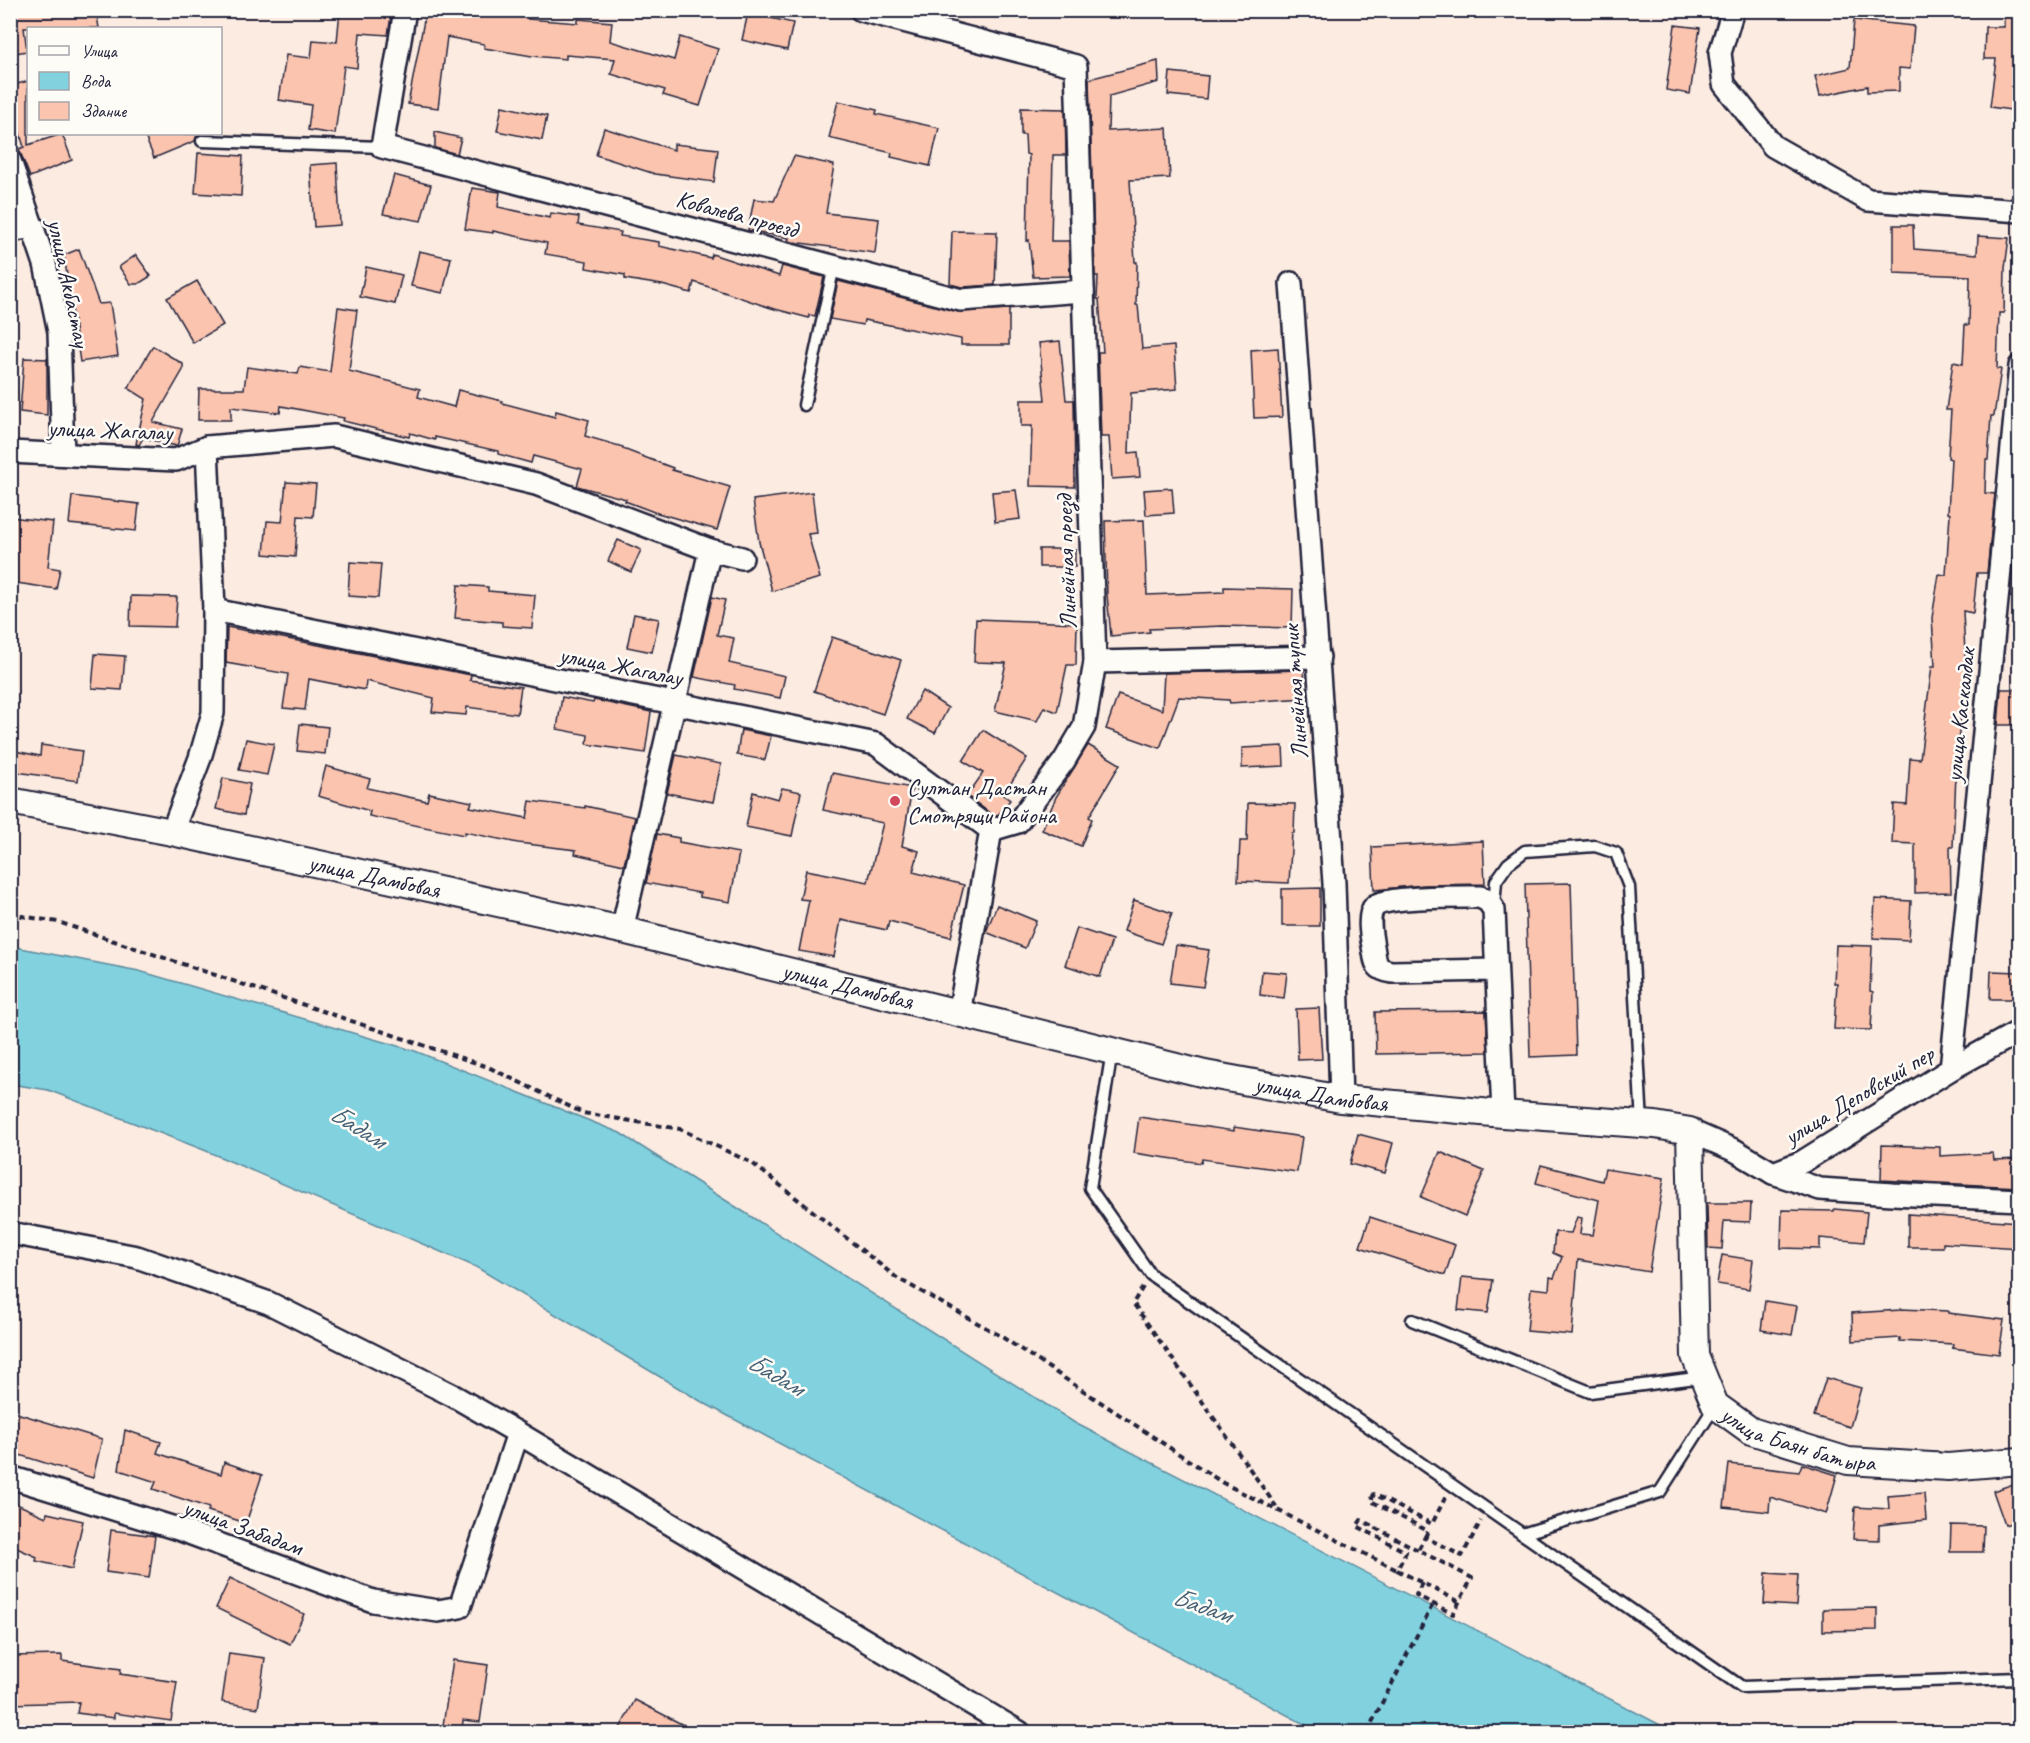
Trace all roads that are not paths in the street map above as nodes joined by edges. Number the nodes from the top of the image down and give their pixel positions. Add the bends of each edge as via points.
1 (405, 10) edge
2 (861, 10) edge
3 (1734, 10) edge
4 (202, 141) dead end
5 (382, 147) junction
6 (10, 161) edge
7 (2019, 211) edge
8 (34, 227) junction
9 (10, 231) edge
10 (834, 266) junction
11 (1291, 283) dead end
12 (1083, 291) junction
13 (2019, 366) edge
14 (804, 405) dead end
15 (207, 447) junction
16 (10, 452) edge
17 (63, 454) junction
18 (2014, 486) edge
19 (710, 550) junction
20 (742, 558) dead end
21 (214, 610) junction
22 (1319, 657) junction
23 (1095, 662) junction
24 (673, 703) junction
25 (10, 801) edge
26 (991, 830) junction
27 (172, 832) junction
28 (1494, 910) junction
29 (622, 930) junction
30 (1496, 970) junction
31 (959, 1014) junction
32 (2019, 1031) edge
33 (1112, 1051) junction
34 (1952, 1069) junction
35 (1341, 1099) junction
36 (1503, 1114) junction
37 (1642, 1124) junction
38 (1690, 1131) junction
39 (1773, 1173) junction
40 (2019, 1200) edge
41 (10, 1233) edge
42 (1412, 1320) dead end
43 (1704, 1377) junction
44 (1715, 1405) junction
45 (518, 1433) junction
46 (2019, 1461) edge
47 (10, 1477) edge
48 (1522, 1534) junction
49 (2019, 1677) edge
50 (1019, 1732) edge

1 - 5 street
2 - 12 street, Линейная проезд via 1076,66
3 - 7 street via 1720,53 1724,84 1773,146 1868,200
4 - 5 lane
5 - 10 street, Ковалева проезд
6 - 8 street, улица Акбастау
8 - 9 street
8 - 17 street, улица Акбастау via 59,332
10 - 12 street, Ковалева проезд via 961,300
10 - 14 lane
11 - 22 street, Линейная тупик
12 - 23 street, Линейная проезд
13 - 18 street, улица Каскалдак
15 - 17 street, улица Жагалау via 176,460
15 - 19 street, улица Жагалау via 334,436 536,484
15 - 21 street, улица Жагалау
16 - 17 street, улица Жагалау
18 - 34 street, улица Каскалдак
19 - 20 street, улица Жагалау
19 - 24 street
21 - 24 street, улица Жагалау
21 - 27 street, улица Жагалау via 213,713
22 - 23 street
22 - 35 street, Линейная тупик via 1334,883
23 - 26 street, Линейная проезд via 1084,727 1064,761 1018,822
24 - 26 street, улица Жагалау via 876,744
24 - 29 street
25 - 27 street, улица Дамбовая
26 - 31 street
27 - 29 street, улица Дамбовая
28 - 30 street
28 - 30 street via 1480,897 1377,903 1372,908 1371,940 1376,964 1382,970
28 - 37 lane via 1496,880 1508,864 1525,852 1595,846 1616,853 1629,887
29 - 31 street, улица Дамбовая
30 - 36 street
31 - 33 street, улица Дамбовая
32 - 34 street, улица Деповский пер
33 - 35 street, улица Дамбовая via 1205,1074
33 - 48 lane via 1090,1188 1151,1275
34 - 39 street, улица Деповский пер via 1802,1162
35 - 36 street, улица Дамбовая
36 - 37 street, улица Дамбовая
37 - 38 street, улица Дамбовая
38 - 39 street, улица Деповский пер
38 - 43 street, улица Баян батыра via 1695,1356
39 - 40 street via 1820,1189
41 - 45 street via 136,1257 269,1304 452,1395
42 - 43 lane via 1590,1392
43 - 44 street, улица Баян батыра
44 - 46 street, улица Баян батыра via 1751,1431 1848,1461 1948,1467
44 - 48 lane via 1660,1492
45 - 47 street, улица Забадам via 460,1607 438,1611 373,1601 178,1529
45 - 50 street
48 - 49 lane via 1742,1687

